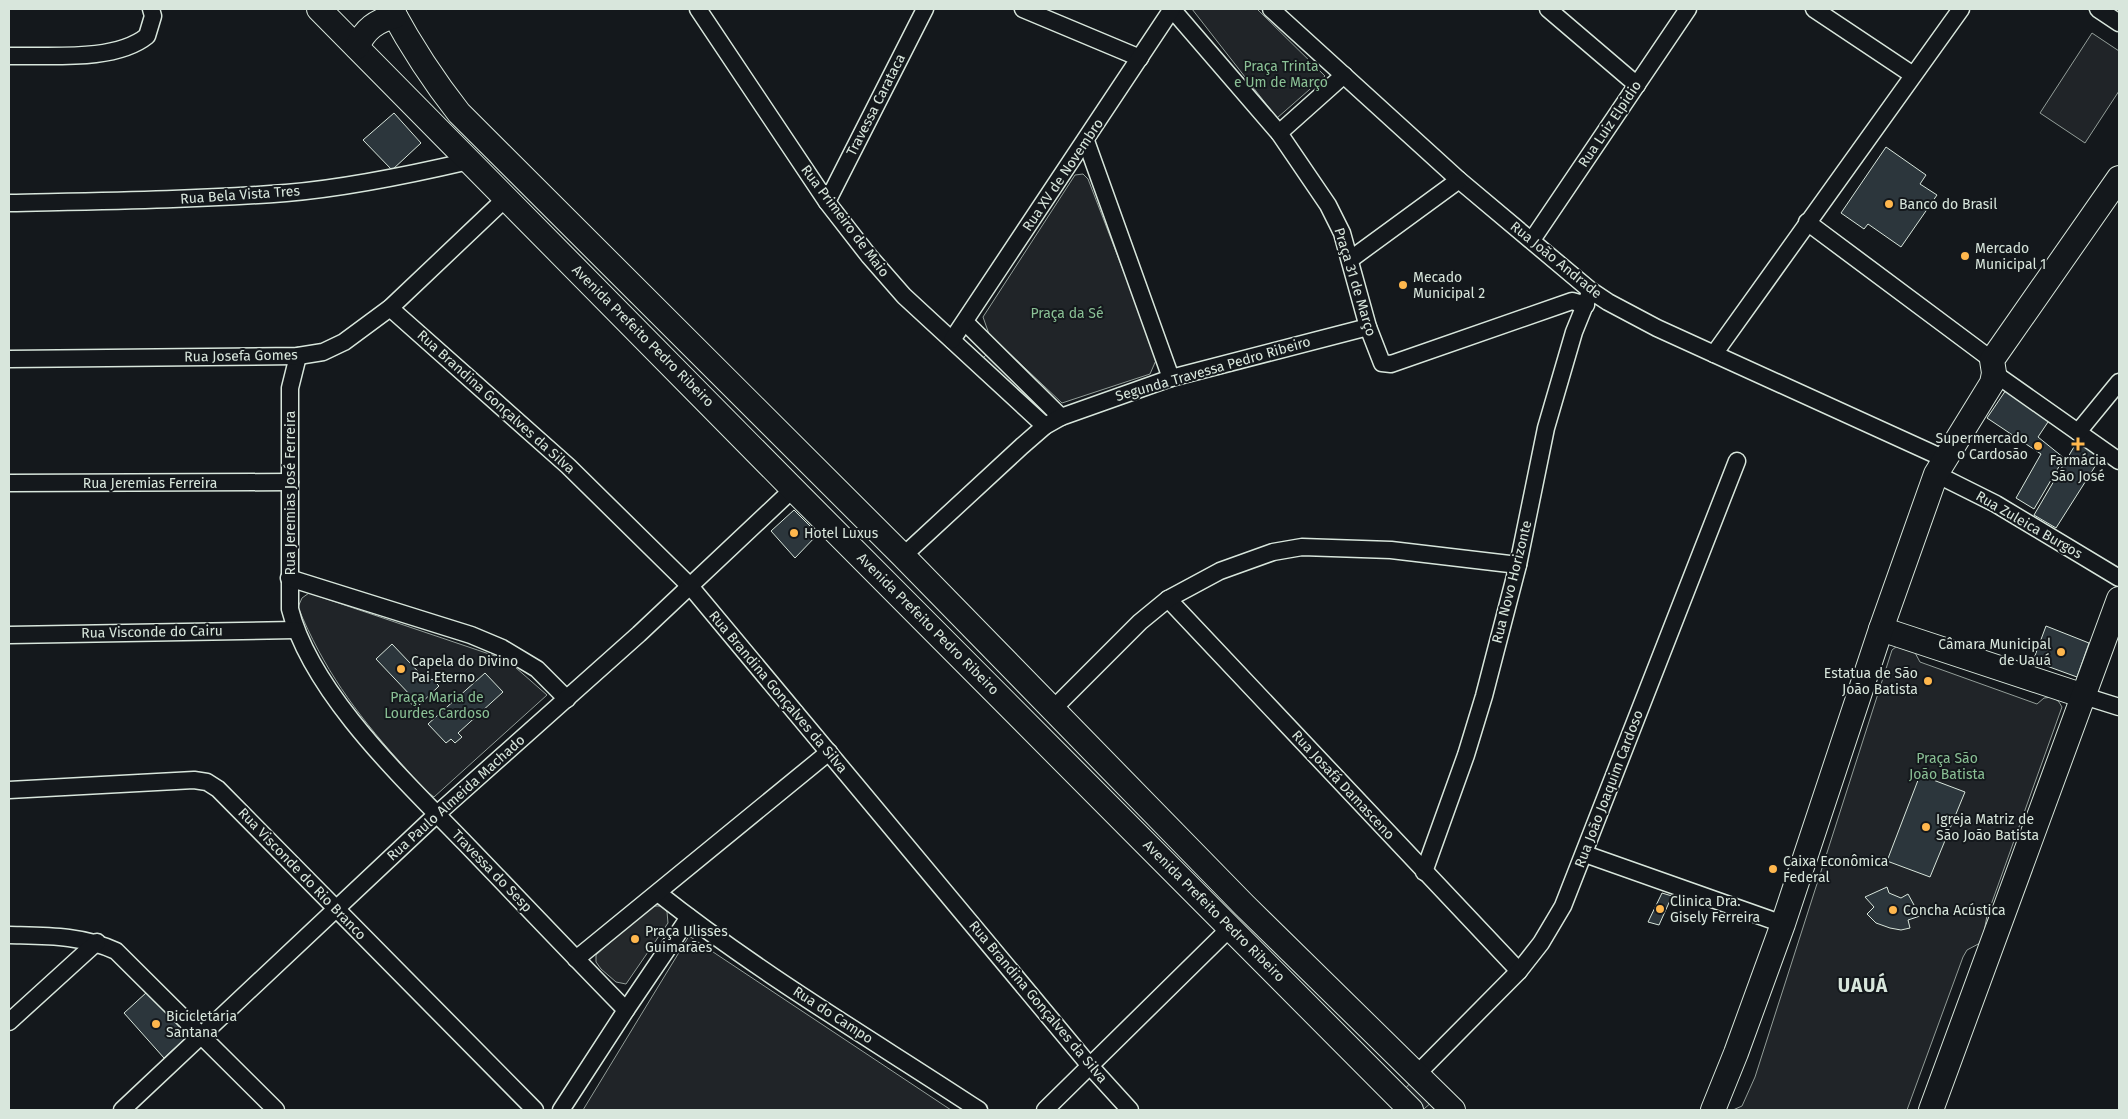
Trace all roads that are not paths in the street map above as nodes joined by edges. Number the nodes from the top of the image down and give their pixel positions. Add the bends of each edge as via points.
1 (151, 9) edge
2 (319, 9) edge
3 (698, 9) edge
4 (925, 9) edge
5 (1024, 9) edge
6 (1172, 9) edge
7 (1271, 9) edge
8 (1548, 9) edge
9 (1688, 9) edge
10 (1814, 9) edge
11 (1961, 9) edge
12 (2098, 9) edge
13 (393, 12) edge
14 (2119, 23) edge
15 (357, 47) junction
16 (9, 56) edge
17 (1140, 58) junction
18 (1344, 75) junction
19 (1913, 75) junction
20 (1637, 85) junction
21 (1279, 133) junction
22 (1086, 141) junction
23 (487, 142) junction
24 (469, 161) junction
25 (2119, 178) edge
26 (1459, 180) junction
27 (506, 198) junction
28 (827, 202) junction
29 (9, 203) edge
30 (1807, 222) junction
31 (1532, 240) junction
32 (1351, 258) junction
33 (1588, 297) junction
34 (390, 308) junction
35 (965, 322) junction
36 (1368, 327) junction
37 (952, 340) junction
38 (1714, 354) junction
39 (298, 356) junction
40 (9, 359) edge
41 (1993, 367) junction
42 (1171, 378) junction
43 (2119, 382) edge
44 (1061, 416) junction
45 (1045, 426) junction
46 (2078, 432) junction
47 (1737, 461) dead end
48 (2119, 461) edge
49 (1941, 466) junction
50 (815, 468) junction
51 (290, 482) junction
52 (9, 483) edge
53 (793, 489) junction
54 (904, 556) junction
55 (1518, 565) junction
56 (289, 578) junction
57 (882, 578) junction
58 (2119, 578) edge
59 (690, 586) junction
60 (1168, 599) junction
61 (2119, 599) edge
62 (1881, 628) junction
63 (295, 630) junction
64 (9, 635) edge
65 (2084, 696) junction
66 (567, 699) junction
67 (2119, 707) edge
68 (1053, 709) junction
69 (1034, 729) junction
70 (829, 752) junction
71 (9, 790) edge
72 (437, 814) junction
73 (1585, 854) junction
74 (1424, 872) junction
75 (658, 893) junction
76 (335, 909) junction
77 (1248, 909) junction
78 (689, 918) junction
79 (1783, 924) junction
80 (1230, 928) junction
81 (9, 935) edge
82 (97, 942) junction
83 (576, 959) junction
84 (1519, 971) junction
85 (626, 1010) junction
86 (9, 1022) edge
87 (202, 1036) junction
88 (1090, 1066) junction
89 (1416, 1075) junction
90 (1404, 1103) edge
91 (1439, 1106) edge
92 (122, 1110) edge
93 (276, 1110) edge
94 (535, 1110) edge
95 (561, 1110) edge
96 (979, 1110) edge
97 (1045, 1110) edge
98 (1130, 1110) edge
99 (1713, 1110) edge
100 (1932, 1110) edge

1 - 16 street via 152,21 147,36 128,48 94,54
2 - 15 main road, Avenida Prefeito Pedro Ribeiro
3 - 28 street, Rua Primeiro de Maio
4 - 28 street, Travessa Carataca
5 - 17 street
6 - 17 street, Rua XV de Novembro
6 - 21 street, Praça 31 de Março
7 - 18 street, Rua João Andrade
8 - 20 street
9 - 20 street, Rua Luiz Elpidio
10 - 19 street
11 - 19 street
12 - 14 street
13 - 15 main road via 367,29
13 - 23 main road, Avenida Prefeito Pedro Ribeiro via 440,89
15 - 24 main road, Avenida Prefeito Pedro Ribeiro
17 - 22 street, Rua XV de Novembro
18 - 21 street
18 - 26 street, Rua João Andrade
19 - 30 street
20 - 31 street, Rua Luiz Elpidio
21 - 32 street, Praça 31 de Março via 1328,205
22 - 35 street, Rua XV de Novembro
22 - 42 street
23 - 24 main road
23 - 50 main road, Avenida Prefeito Pedro Ribeiro
24 - 27 main road, Avenida Prefeito Pedro Ribeiro
24 - 29 street, Rua Bela Vista Tres via 362,183 287,193 166,200
25 - 41 main road
26 - 31 street, Rua João Andrade
26 - 32 street
27 - 34 street, Rua Josefa Gomes
27 - 53 main road, Avenida Prefeito Pedro Ribeiro
28 - 37 street, Rua Primeiro de Maio via 898,290
30 - 38 street
30 - 41 street
31 - 33 street, Rua João Andrade
32 - 36 street, Praça 31 de Março
33 - 36 street, Praça 31 de Março via 1386,365 1380,360
33 - 38 street, Rua João Andrade
33 - 55 street, Rua Novo Horizonte via 1574,332 1546,428
34 - 39 street, Rua Josefa Gomes via 344,342 323,352
34 - 59 street, Rua Brandina Gonçalves da Silva via 568,466
35 - 37 street, Rua XV de Novembro
35 - 44 street
36 - 42 street, Segunda Travessa Pedro Ribeiro
37 - 45 street, Rua Primeiro de Maio
38 - 49 street, Rua João Andrade
39 - 40 street, Rua Josefa Gomes
39 - 51 street, Rua Jeremias José Ferreira via 290,388
41 - 46 street
41 - 49 main road via 1992,383
42 - 44 street, Segunda Travessa Pedro Ribeiro
43 - 46 street
44 - 45 street, Segunda Travessa Pedro Ribeiro
45 - 54 street, Segunda Travessa Pedro Ribeiro
46 - 48 street
47 - 73 street, Rua João Joaquim Cardoso
49 - 58 street, Rua Zuleica Burgos via 1996,504
49 - 62 main road
50 - 53 main road
50 - 54 main road, Avenida Prefeito Pedro Ribeiro
51 - 52 street, Rua Jeremias Ferreira
51 - 56 street, Rua Jeremias José Ferreira
53 - 57 main road, Avenida Prefeito Pedro Ribeiro
53 - 59 street, Rua Paulo Almeida Machado
54 - 57 main road
54 - 68 main road, Avenida Prefeito Pedro Ribeiro
55 - 60 street via 1391,550 1302,547 1273,552 1220,571
55 - 74 street, Rua Novo Horizonte via 1466,755
56 - 63 street, Rua Jeremias José Ferreira via 290,609
56 - 66 street via 471,635 502,648 537,669
57 - 69 main road, Avenida Prefeito Pedro Ribeiro
59 - 66 street, Rua Paulo Almeida Machado
59 - 70 street, Rua Brandina Gonçalves da Silva
60 - 68 street via 1140,622
60 - 74 street, Rua Josafá Damasceno
61 - 65 main road
62 - 65 main road
62 - 79 main road
63 - 64 street, Rua Visconde do Cairu
63 - 72 street, Travessa do Sesp via 307,656 334,696
65 - 67 street
65 - 100 main road
66 - 72 street, Rua Paulo Almeida Machado
68 - 69 main road
68 - 77 main road, Avenida Prefeito Pedro Ribeiro
69 - 80 main road, Avenida Prefeito Pedro Ribeiro
70 - 75 street
70 - 88 street, Rua Brandina Gonçalves da Silva
71 - 76 street, Rua Visconde do Rio Branco via 194,780 207,782 228,798
72 - 76 street, Rua Paulo Almeida Machado
72 - 83 street, Travessa do Sesp
73 - 79 street
73 - 84 street, Rua João Joaquim Cardoso via 1563,906 1541,944
74 - 84 street, Rua Josafá Damasceno
75 - 78 street, Rua do Campo
75 - 83 street
76 - 87 street, Rua Paulo Almeida Machado
76 - 94 street, Rua Visconde do Rio Branco
77 - 80 main road
77 - 89 main road, Avenida Prefeito Pedro Ribeiro
78 - 85 street
78 - 96 street, Rua do Campo
79 - 99 main road
80 - 88 street
80 - 90 main road, Avenida Prefeito Pedro Ribeiro
81 - 82 street
82 - 86 street
82 - 87 street via 116,951
83 - 85 street, Travessa do Sesp
84 - 89 street, Rua João Joaquim Cardoso
85 - 95 street
87 - 92 street, Rua Paulo Almeida Machado
87 - 93 street
88 - 97 street
88 - 98 street, Rua Brandina Gonçalves da Silva
89 - 90 main road
89 - 91 main road, Avenida Prefeito Pedro Ribeiro

